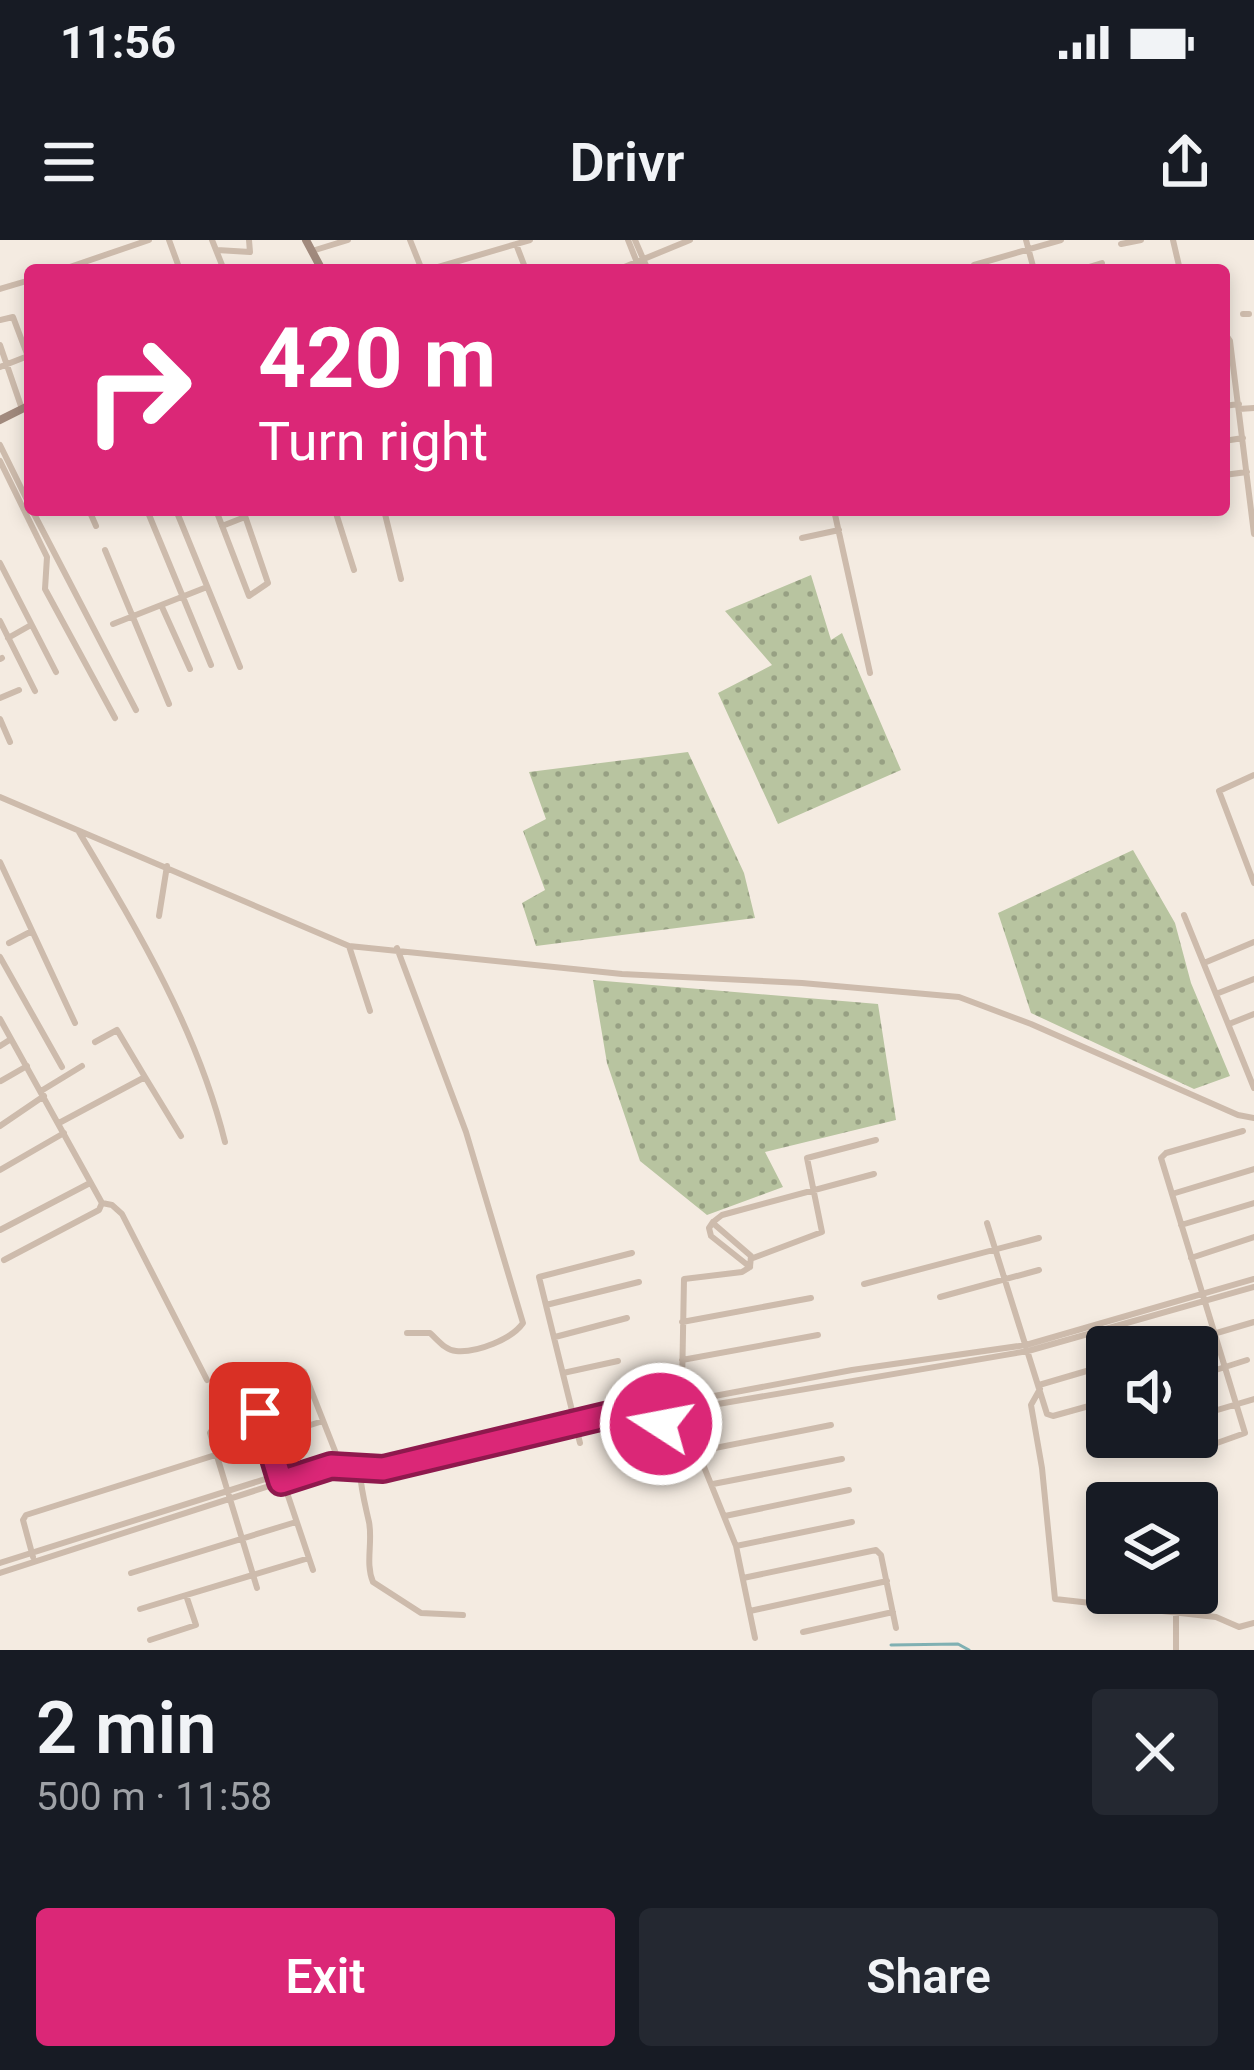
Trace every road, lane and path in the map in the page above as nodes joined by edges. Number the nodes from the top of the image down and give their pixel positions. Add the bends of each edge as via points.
1 (149, 240) edge
2 (212, 240) edge
3 (249, 240) edge
4 (306, 240) edge
5 (348, 240) edge
6 (530, 240) edge
7 (691, 240) edge
8 (1026, 240) edge
9 (1061, 240) edge
10 (1141, 240) edge
11 (516, 244) junction
12 (1121, 244) dead end
13 (217, 250) junction
14 (1028, 250) junction
15 (312, 251) junction
16 (1102, 263) dead end
17 (81, 264) edge
18 (222, 264) edge
19 (319, 264) edge
20 (446, 264) edge
21 (524, 264) edge
22 (644, 264) edge
23 (978, 264) edge
24 (1032, 264) edge
25 (1099, 264) edge
26 (0, 320) edge
27 (0, 345) edge
28 (24, 346) edge
29 (3, 365) edge
30 (1230, 369) edge
31 (24, 403) edge
32 (1230, 406) edge
33 (1239, 406) junction
34 (1254, 408) edge
35 (1230, 441) edge
36 (1243, 441) junction
37 (1254, 443) edge
38 (0, 445) edge
39 (0, 461) edge
40 (1247, 472) junction
41 (1230, 474) edge
42 (24, 496) edge
43 (24, 500) edge
44 (1252, 508) edge
45 (33, 516) edge
46 (34, 516) edge
47 (92, 516) edge
48 (150, 516) edge
49 (178, 516) edge
50 (218, 516) edge
51 (239, 516) edge
52 (245, 516) edge
53 (337, 516) edge
54 (385, 516) edge
55 (836, 516) edge
56 (96, 526) dead end
57 (222, 526) junction
58 (839, 530) junction
59 (1254, 534) edge
60 (802, 538) dead end
61 (105, 550) dead end
62 (0, 562) edge
63 (354, 570) dead end
64 (401, 579) dead end
65 (207, 587) junction
66 (186, 597) junction
67 (162, 607) junction
68 (133, 616) junction
69 (0, 622) edge
70 (32, 624) junction
71 (112, 624) dead end
72 (8, 638) junction
73 (211, 665) dead end
74 (239, 667) dead end
75 (190, 669) dead end
76 (56, 672) dead end
77 (870, 673) dead end
78 (19, 690) dead end
79 (34, 691) dead end
80 (0, 698) edge
81 (169, 704) dead end
82 (136, 710) dead end
83 (115, 718) dead end
84 (0, 719) edge
85 (10, 742) dead end
86 (1254, 775) edge
87 (0, 796) edge
88 (77, 829) junction
89 (0, 862) edge
90 (167, 865) junction
91 (10, 883) junction
92 (1254, 883) edge
93 (0, 887) edge
94 (1184, 915) dead end
95 (159, 916) dead end
96 (32, 931) junction
97 (1254, 942) edge
98 (9, 943) dead end
99 (349, 946) junction
100 (397, 948) junction
101 (0, 957) edge
102 (1204, 963) junction
103 (1254, 979) edge
104 (1216, 994) junction
105 (370, 1011) dead end
106 (1254, 1014) edge
107 (0, 1019) edge
108 (76, 1024) dead end
109 (1228, 1024) junction
110 (11, 1039) junction
111 (95, 1042) dead end
112 (0, 1046) edge
113 (1254, 1051) edge
114 (1241, 1056) junction
115 (27, 1066) junction
116 (62, 1066) dead end
117 (82, 1066) dead end
118 (145, 1077) junction
119 (1, 1081) edge
120 (1254, 1088) edge
121 (42, 1094) junction
122 (1254, 1118) edge
123 (59, 1123) junction
124 (0, 1126) edge
125 (1243, 1131) dead end
126 (64, 1133) junction
127 (182, 1136) dead end
128 (876, 1140) dead end
129 (226, 1142) dead end
130 (1254, 1169) edge
131 (0, 1170) edge
132 (874, 1174) dead end
133 (91, 1183) junction
134 (812, 1190) junction
135 (1172, 1194) junction
136 (1254, 1202) edge
137 (102, 1203) junction
138 (713, 1222) junction
139 (987, 1223) dead end
140 (1181, 1226) junction
141 (0, 1230) edge
142 (1039, 1238) dead end
143 (1254, 1238) edge
144 (996, 1250) junction
145 (632, 1253) dead end
146 (753, 1258) junction
147 (1191, 1258) junction
148 (4, 1261) dead end
149 (750, 1268) junction
150 (1039, 1270) dead end
151 (1005, 1280) junction
152 (640, 1282) dead end
153 (1254, 1283) edge
154 (864, 1284) dead end
155 (940, 1297) dead end
156 (811, 1298) dead end
157 (1204, 1299) junction
158 (546, 1306) junction
159 (627, 1318) dead end
160 (682, 1322) junction
161 (1254, 1322) edge
162 (1212, 1326) edge
163 (407, 1333) dead end
164 (1218, 1333) edge
165 (818, 1335) dead end
166 (554, 1337) junction
167 (1218, 1346) edge
168 (1027, 1348) junction
169 (618, 1360) dead end
170 (682, 1360) junction
171 (1247, 1360) dead end
172 (1225, 1368) junction
173 (1218, 1370) edge
174 (246, 1371) dead end
175 (1086, 1372) edge
176 (562, 1373) junction
177 (207, 1380) dead end
178 (268, 1380) dead end
179 (1039, 1387) junction
180 (310, 1388) junction
181 (1254, 1399) edge
182 (639, 1404) junction
183 (671, 1405) junction
184 (1236, 1405) junction
185 (1086, 1407) edge
186 (258, 1409) junction
187 (682, 1410) junction
188 (1218, 1411) edge
189 (574, 1418) junction
190 (323, 1421) junction
191 (831, 1425) dead end
192 (268, 1440) junction
193 (580, 1442) dead end
194 (1218, 1444) edge
195 (699, 1451) junction
196 (216, 1456) junction
197 (338, 1457) junction
198 (842, 1459) dead end
199 (361, 1471) junction
200 (280, 1479) junction
201 (713, 1484) junction
202 (849, 1490) dead end
203 (228, 1496) junction
204 (725, 1516) junction
205 (296, 1522) junction
206 (852, 1522) dead end
207 (242, 1538) junction
208 (736, 1546) junction
209 (33, 1557) junction
210 (309, 1558) junction
211 (0, 1563) edge
212 (313, 1570) dead end
213 (0, 1573) edge
214 (130, 1573) dead end
215 (253, 1575) junction
216 (743, 1578) junction
217 (887, 1580) junction
218 (257, 1588) dead end
219 (186, 1595) junction
220 (1086, 1604) edge
221 (140, 1609) dead end
222 (750, 1611) junction
223 (893, 1612) junction
224 (1176, 1614) joint
225 (463, 1615) dead end
226 (1254, 1623) edge
227 (896, 1628) dead end
228 (802, 1632) dead end
229 (754, 1638) dead end
230 (150, 1640) dead end
231 (1176, 1650) edge

1 - 17 street
2 - 13 street
3 - 13 street via 247,253
4 - 15 street
5 - 15 street
6 - 11 street
7 - 22 street
8 - 14 street
9 - 14 street
10 - 12 street
11 - 20 street
11 - 21 street
13 - 18 street
14 - 23 street
14 - 24 street
15 - 19 street
16 - 25 street
26 - 28 street via 13,317
27 - 29 street
29 - 31 street
30 - 33 street
32 - 33 street
33 - 34 street
33 - 36 street
35 - 36 street
36 - 37 street
36 - 40 street
38 - 42 street
39 - 43 street
40 - 41 street
40 - 44 street
44 - 59 street
45 - 83 street via 47,557 45,589
46 - 82 street
47 - 56 street
48 - 66 street
49 - 65 street
50 - 57 street
51 - 57 street
52 - 57 street via 268,583 249,596
53 - 63 street
54 - 64 street
55 - 58 street
58 - 60 street
58 - 77 street
61 - 68 street
62 - 70 street
65 - 66 street
65 - 74 street
66 - 67 street
66 - 73 street
67 - 68 street
67 - 75 street
68 - 71 street
68 - 81 street
69 - 72 street
70 - 72 street
70 - 76 street
72 - 79 street
78 - 80 street
84 - 85 street
86 - 92 street via 1219,791
87 - 88 street
88 - 90 street
88 - 129 street via 152,954 211,1083
89 - 91 street
90 - 95 street
90 - 99 street
91 - 93 street
91 - 96 street
94 - 102 street
96 - 98 street
96 - 108 street
97 - 102 street
99 - 100 street
99 - 105 street
100 - 122 street via 622,974 954,996
100 - 163 street via 466,1132 523,1323 508,1337 459,1351 430,1333
101 - 116 street
102 - 104 street
103 - 104 street
104 - 109 street
106 - 109 street
107 - 110 street
109 - 114 street
110 - 112 street
110 - 115 street
111 - 118 street via 117,1030
113 - 114 street
114 - 120 street
115 - 119 street
115 - 121 street
117 - 121 street
118 - 123 street
118 - 127 street
121 - 123 street
121 - 124 street
123 - 126 street
125 - 135 street via 1163,1155
126 - 131 street
126 - 133 street
128 - 134 street via 807,1158
130 - 135 street
132 - 134 street
133 - 137 street
133 - 141 street
134 - 138 street
134 - 146 street via 821,1234
135 - 140 street
136 - 140 street
137 - 148 street
137 - 177 street via 122,1214
138 - 146 street
138 - 149 street via 711,1236
139 - 144 street
140 - 147 street
142 - 144 street
143 - 147 street
144 - 151 street
144 - 154 street
145 - 158 street via 543,1273
146 - 149 street
147 - 157 street
149 - 160 street via 686,1278
150 - 151 street
151 - 155 street
151 - 168 street
152 - 158 street
153 - 157 street
156 - 160 street
157 - 162 street
157 - 168 street
158 - 166 street
159 - 166 street
160 - 170 street
161 - 164 street
165 - 170 street
166 - 176 street
167 - 172 street
168 - 179 street
168 - 183 street
168 - 187 street
169 - 176 street
170 - 183 street
171 - 172 street
172 - 173 street
172 - 184 street
174 - 186 street
175 - 179 street
176 - 189 street
178 - 180 street via 300,1369
179 - 185 street via 1051,1416
179 - 220 street via 1031,1405 1053,1596
180 - 186 street
180 - 190 street
181 - 184 street
182 - 183 street via 653,1390
182 - 183 street via 651,1424 666,1421
182 - 189 street
183 - 187 street
184 - 188 street
184 - 194 street via 1244,1435
186 - 192 street
186 - 196 street via 213,1428
187 - 195 street
189 - 193 street
189 - 197 street via 371,1463
189 - 199 street
190 - 192 street
190 - 197 street
191 - 195 street
192 - 196 street
192 - 200 street
195 - 201 street
196 - 203 street
196 - 209 street via 26,1514
197 - 200 street
198 - 201 street
199 - 200 street via 331,1466
199 - 225 street via 373,1582 421,1613
200 - 203 street
200 - 205 street
201 - 204 street
202 - 204 street
203 - 207 street
203 - 209 street
204 - 208 street
205 - 207 street
205 - 210 street
206 - 208 street
207 - 214 street
207 - 215 street
208 - 216 street
209 - 211 street
209 - 213 street
210 - 212 street
210 - 215 street
215 - 218 street
215 - 219 street
216 - 217 street via 877,1550
216 - 222 street
217 - 222 street
217 - 223 street
219 - 221 street
219 - 230 street via 196,1624
222 - 229 street
223 - 227 street
223 - 228 street
224 - 226 street
224 - 231 street

